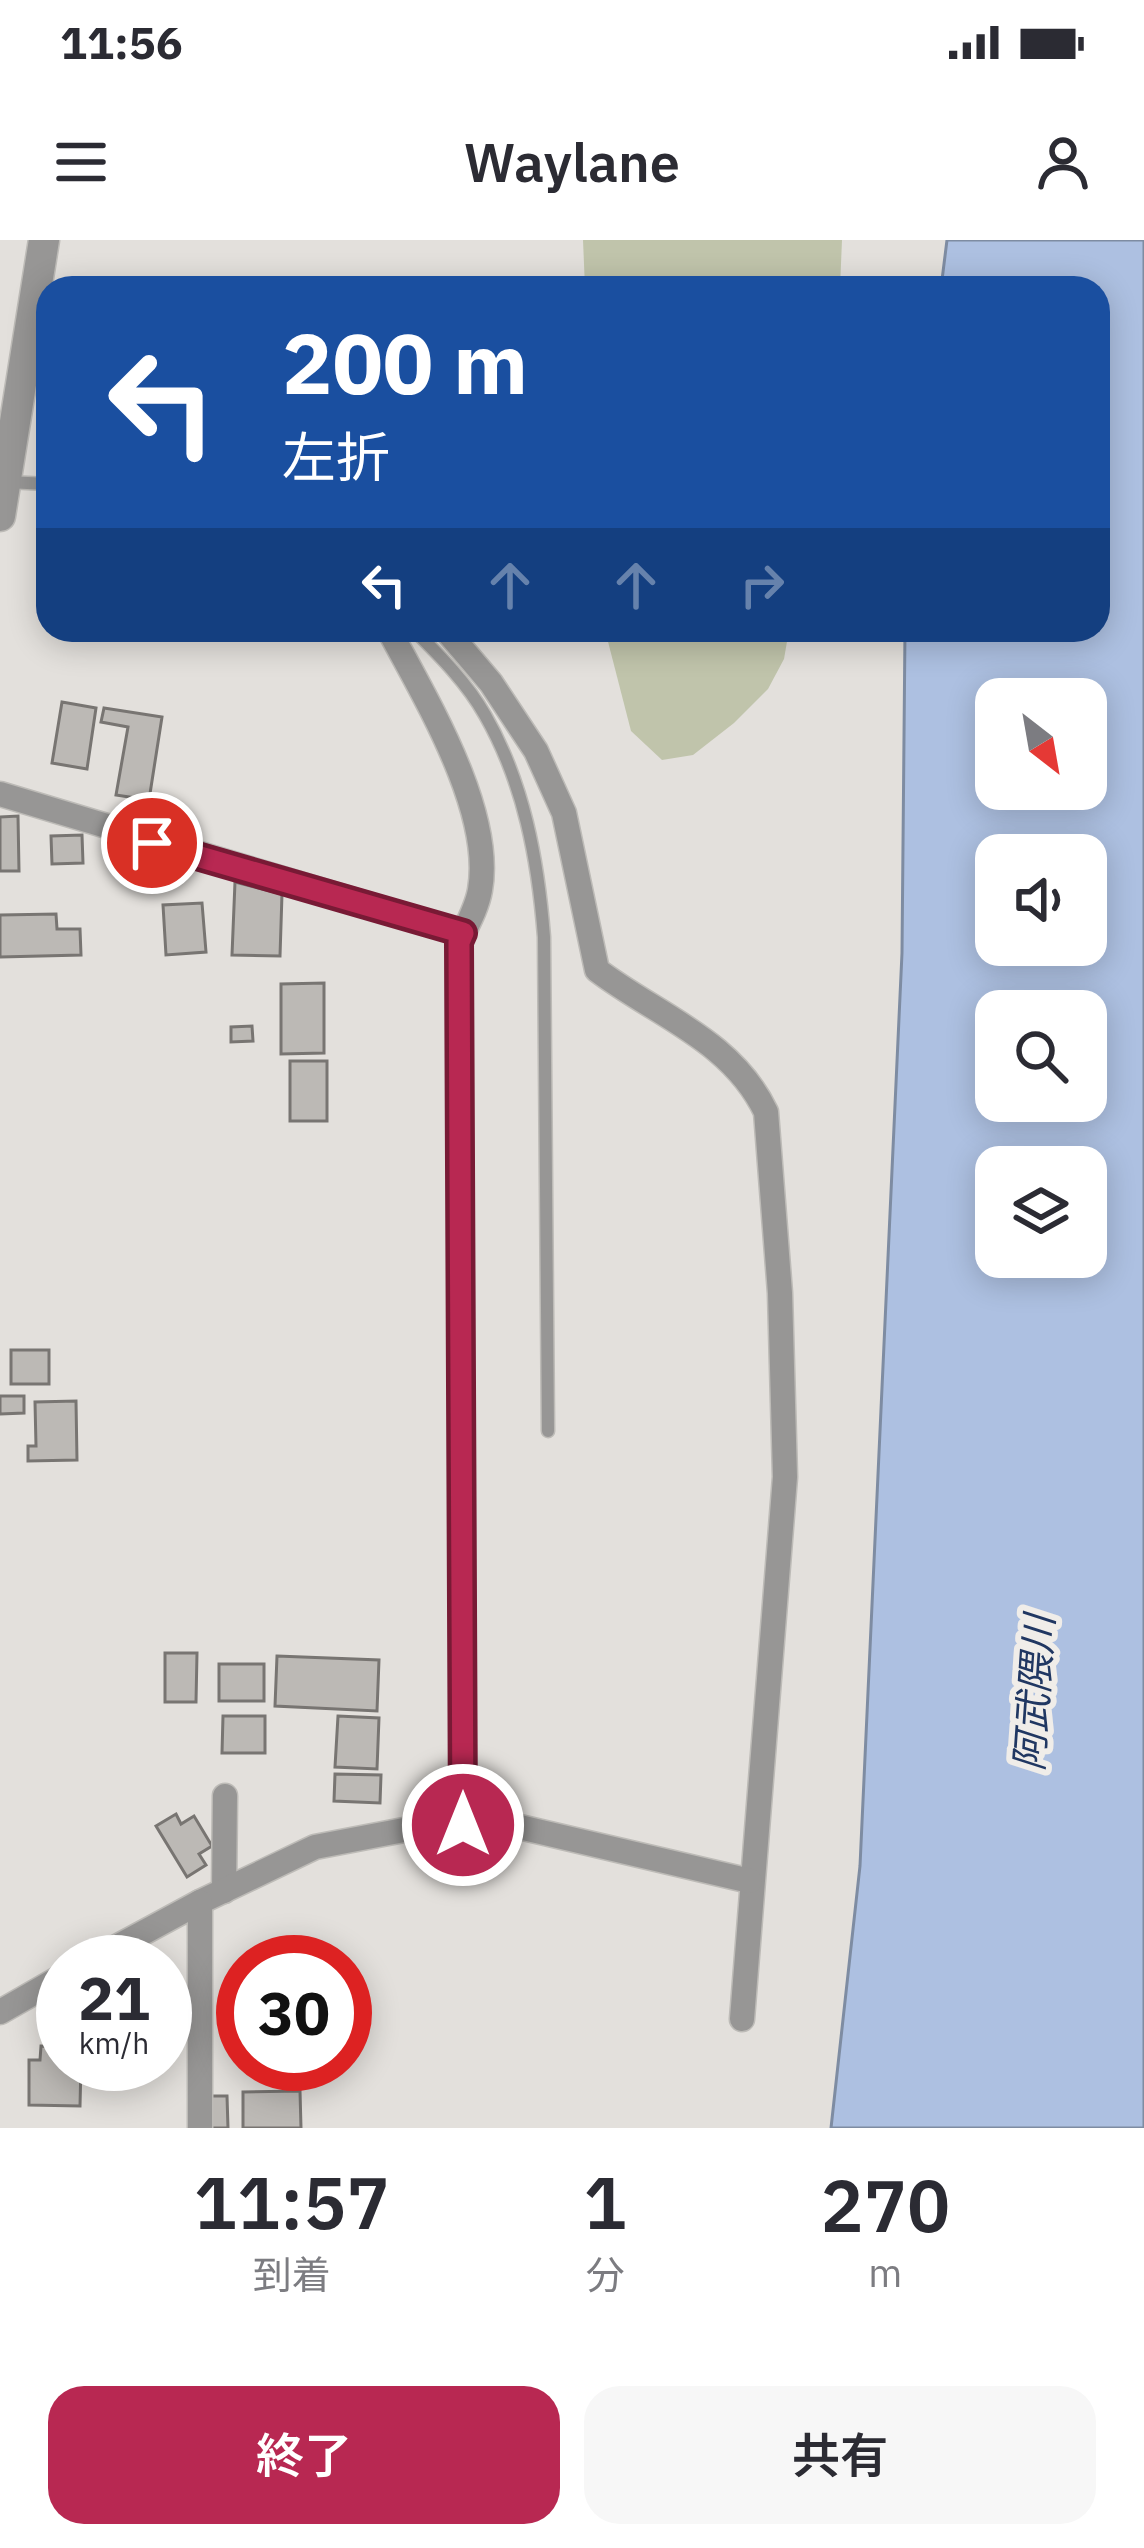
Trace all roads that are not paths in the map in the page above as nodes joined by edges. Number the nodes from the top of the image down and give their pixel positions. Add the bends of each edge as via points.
1 (44, 240) edge
2 (38, 276) edge
3 (36, 287) edge
4 (3, 481) edge
5 (36, 483) edge
6 (0, 516) edge
7 (395, 642) edge
8 (426, 642) edge
9 (456, 642) edge
10 (0, 794) edge
11 (463, 933) junction
12 (548, 1431) dead end
13 (225, 1796) dead end
14 (463, 1825) junction
15 (750, 1881) junction
16 (224, 1891) junction
17 (200, 1902) junction
18 (139, 1935) edge
19 (36, 1991) edge
20 (0, 2012) edge
21 (742, 2019) dead end
22 (200, 2128) edge

1 - 2 street
3 - 4 street
4 - 5 lane
4 - 6 street
7 - 11 street via 449,743 477,831 481,888
8 - 12 lane via 485,715 538,858
9 - 15 street via 536,752 564,813 597,970 716,1047 766,1112 785,1478
10 - 11 street
11 - 14 street
13 - 16 street
14 - 15 street via 511,1825
14 - 16 street via 316,1847
15 - 21 street
16 - 17 street
17 - 18 street
17 - 22 street
19 - 20 street

